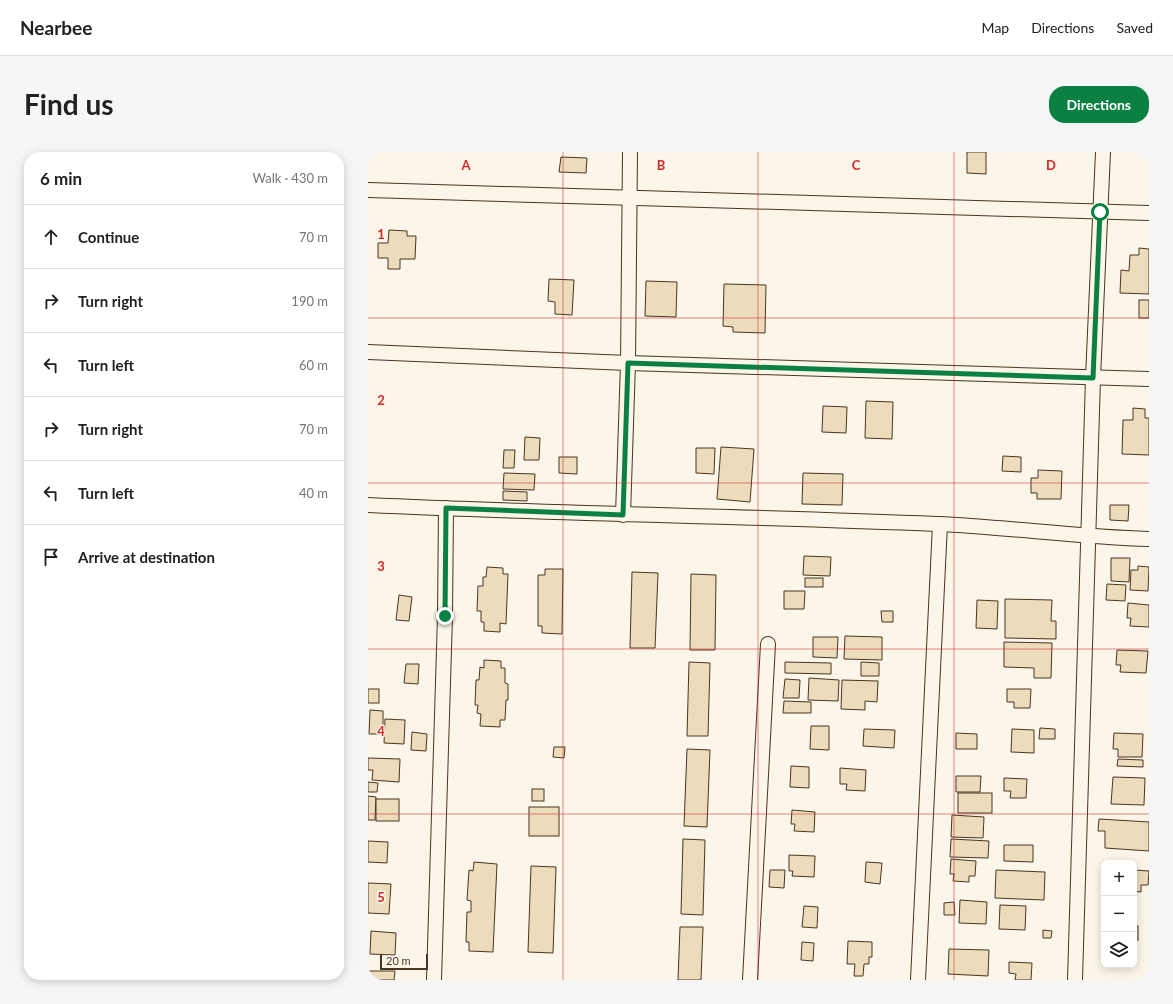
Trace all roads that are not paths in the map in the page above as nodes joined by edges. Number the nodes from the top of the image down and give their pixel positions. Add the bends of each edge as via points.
1 (630, 152) edge
2 (1103, 152) edge
3 (368, 190) edge
4 (629, 198) junction
5 (1100, 212) junction
6 (1149, 214) edge
7 (368, 352) edge
8 (628, 363) junction
9 (1093, 378) junction
10 (1149, 379) edge
11 (368, 505) edge
12 (446, 508) junction
13 (623, 515) junction
14 (940, 524) junction
15 (1089, 537) junction
16 (1149, 539) edge
17 (768, 644) dead end
18 (434, 980) edge
19 (750, 980) edge
20 (918, 980) edge
21 (1075, 980) edge

1 - 4 street
2 - 5 street
3 - 4 street
4 - 5 street
4 - 8 street
5 - 6 street
5 - 9 street
7 - 8 street
8 - 9 street
8 - 13 street
9 - 10 street
9 - 15 street
11 - 12 street
12 - 13 street
12 - 18 street
13 - 14 street
14 - 15 street
14 - 20 street
15 - 16 street
15 - 21 street
17 - 19 street

